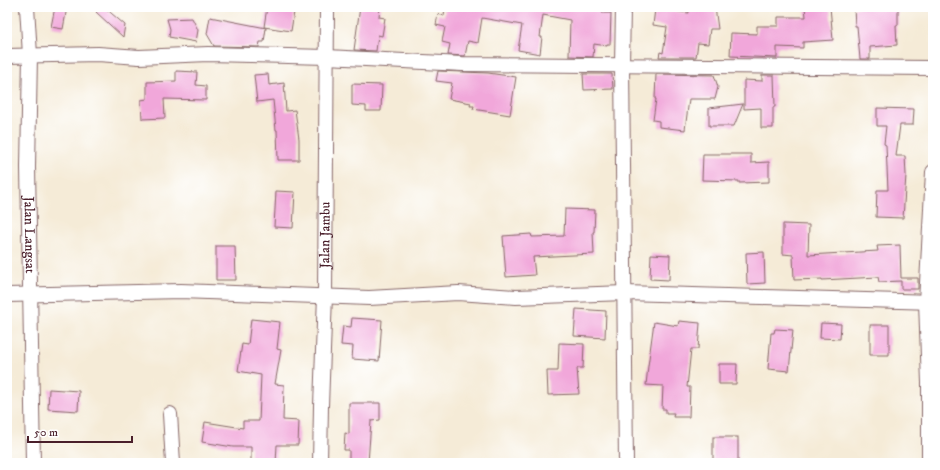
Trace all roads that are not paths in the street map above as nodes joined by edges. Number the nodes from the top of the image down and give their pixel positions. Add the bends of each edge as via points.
1 (27, 7) edge
2 (327, 7) edge
3 (623, 7) edge
4 (30, 55) junction
5 (7, 56) edge
6 (328, 56) junction
7 (622, 66) junction
8 (933, 68) edge
9 (933, 172) edge
10 (625, 293) junction
11 (7, 295) edge
12 (30, 295) junction
13 (325, 295) junction
14 (930, 302) edge
15 (170, 414) dead end
16 (33, 463) edge
17 (173, 463) edge
18 (320, 463) edge
19 (626, 463) edge
20 (929, 463) edge

1 - 4 street, Jalan Langsat
2 - 6 street, Jalan Jambu
3 - 7 street
4 - 5 street
4 - 6 street
4 - 12 street, Jalan Langsat
6 - 7 street via 462,64
6 - 13 street, Jalan Jambu
7 - 8 street
7 - 10 street
9 - 14 street
10 - 13 street via 516,297 458,293 369,298
10 - 14 street
10 - 19 street
11 - 12 street
12 - 13 street via 181,291
12 - 16 street, Jalan Langsat
13 - 18 street, Jalan Jambu
14 - 20 street
15 - 17 street

